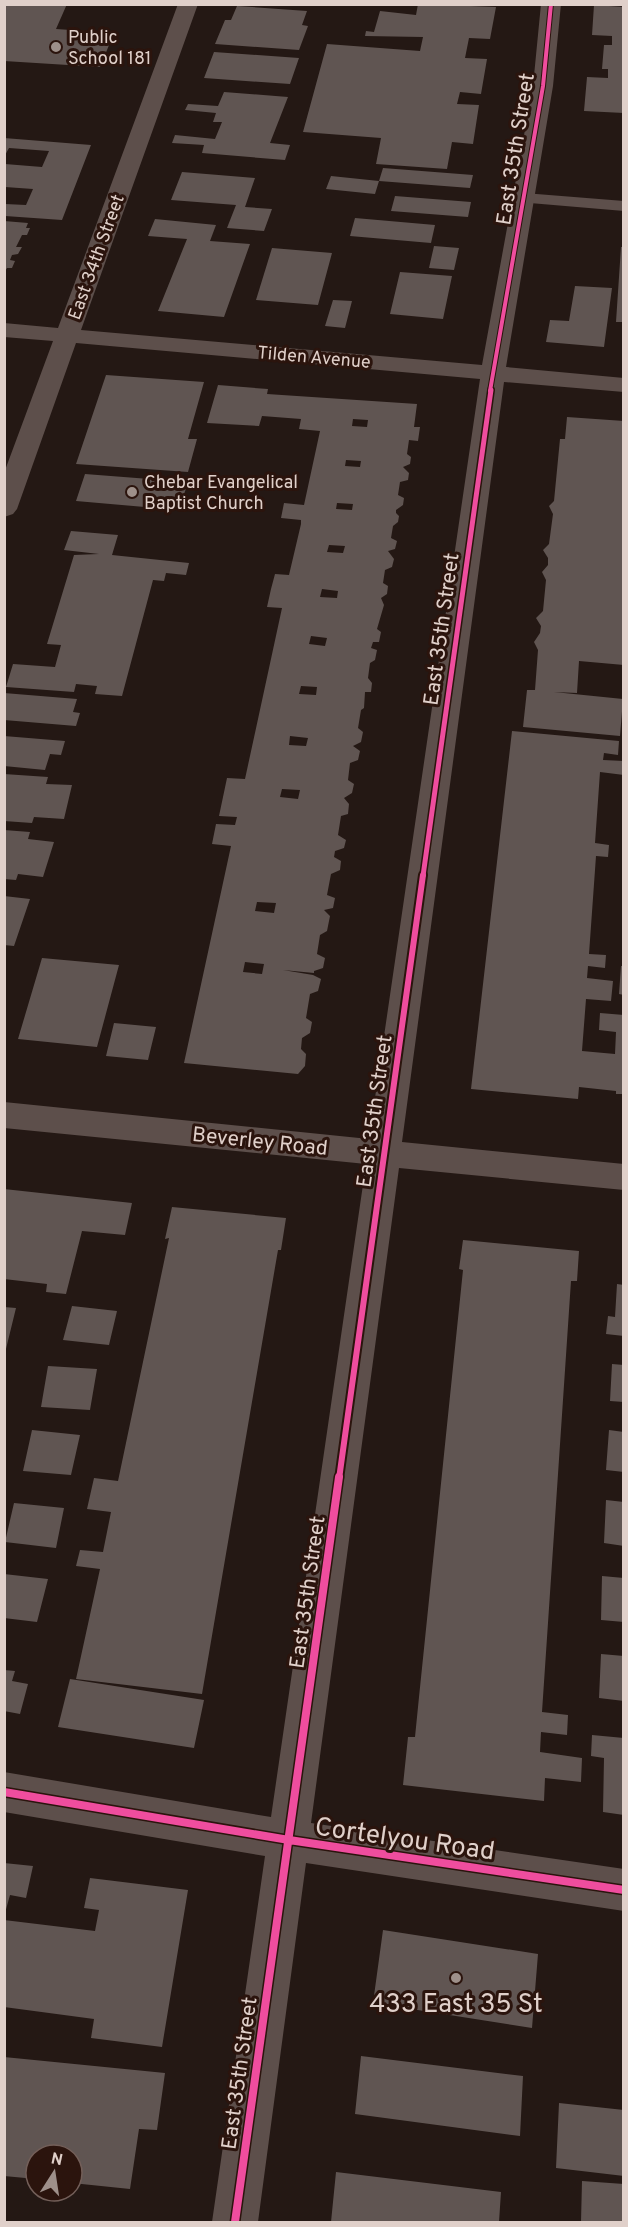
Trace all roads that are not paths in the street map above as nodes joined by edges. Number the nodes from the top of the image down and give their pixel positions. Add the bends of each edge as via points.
1 (188, 4) edge
2 (551, 4) edge
3 (524, 198) junction
4 (624, 206) edge
5 (4, 330) edge
6 (68, 335) junction
7 (494, 372) junction
8 (624, 385) edge
9 (4, 509) edge
10 (4, 1115) edge
11 (384, 1153) junction
12 (624, 1177) edge
13 (4, 1792) edge
14 (289, 1840) junction
15 (624, 1890) edge
16 (235, 2223) edge

1 - 6 street, East 34th Street
2 - 3 street, East 35th Street via 543,86
3 - 4 lane
3 - 7 street, East 35th Street
5 - 6 street, Tilden Avenue
6 - 7 street, Tilden Avenue
6 - 9 street, East 34th Street
7 - 8 street, Tilden Avenue
7 - 11 street, East 35th Street
10 - 11 street, Beverley Road
11 - 12 street, Beverley Road
11 - 14 street, East 35th Street
13 - 14 street, Cortelyou Road
14 - 15 street, Cortelyou Road
14 - 16 street, East 35th Street

